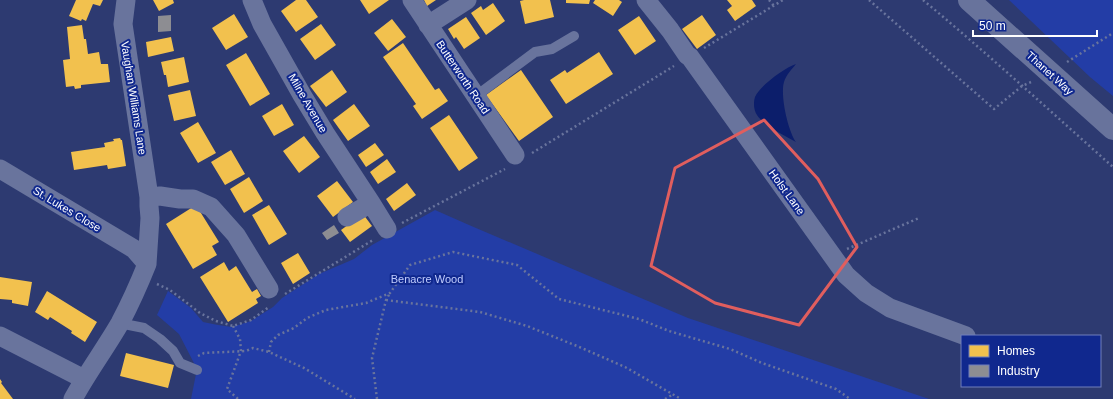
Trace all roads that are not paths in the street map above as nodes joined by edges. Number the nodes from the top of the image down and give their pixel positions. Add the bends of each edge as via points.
1 (126, 0) edge
2 (252, 0) edge
3 (412, 0) edge
4 (467, 0) edge
5 (647, 0) edge
6 (969, 0) edge
7 (428, 25) junction
8 (574, 36) dead end
9 (476, 96) junction
10 (1113, 129) edge
11 (515, 160) road end
12 (0, 169) edge
13 (149, 197) junction
14 (371, 203) junction
15 (347, 217) dead end
16 (387, 231) road end
17 (144, 271) junction
18 (275, 296) road end
19 (120, 323) junction
20 (963, 335) edge
21 (0, 336) edge
22 (198, 370) dead end
23 (84, 379) junction
24 (72, 399) edge

1 - 13 street, Vaughan Williams Lane via 123,24
2 - 14 street, Milne Avenue via 262,24 302,95
3 - 7 street, Butterworth Road
4 - 7 street
5 - 20 street, Holst Lane via 846,275 866,293 890,308
6 - 10 main road, Thanet Way
7 - 9 street, Butterworth Road
8 - 9 lane via 552,49 535,52
9 - 11 street, Butterworth Road
12 - 17 street, St. Lukes Close via 134,249
13 - 17 street, Vaughan Williams Lane via 150,218
13 - 18 street via 193,199 211,207 236,235
14 - 15 street
14 - 16 street, Milne Avenue
17 - 19 street
19 - 22 lane via 144,328 173,351 180,363
19 - 23 street
21 - 23 street
23 - 24 street

